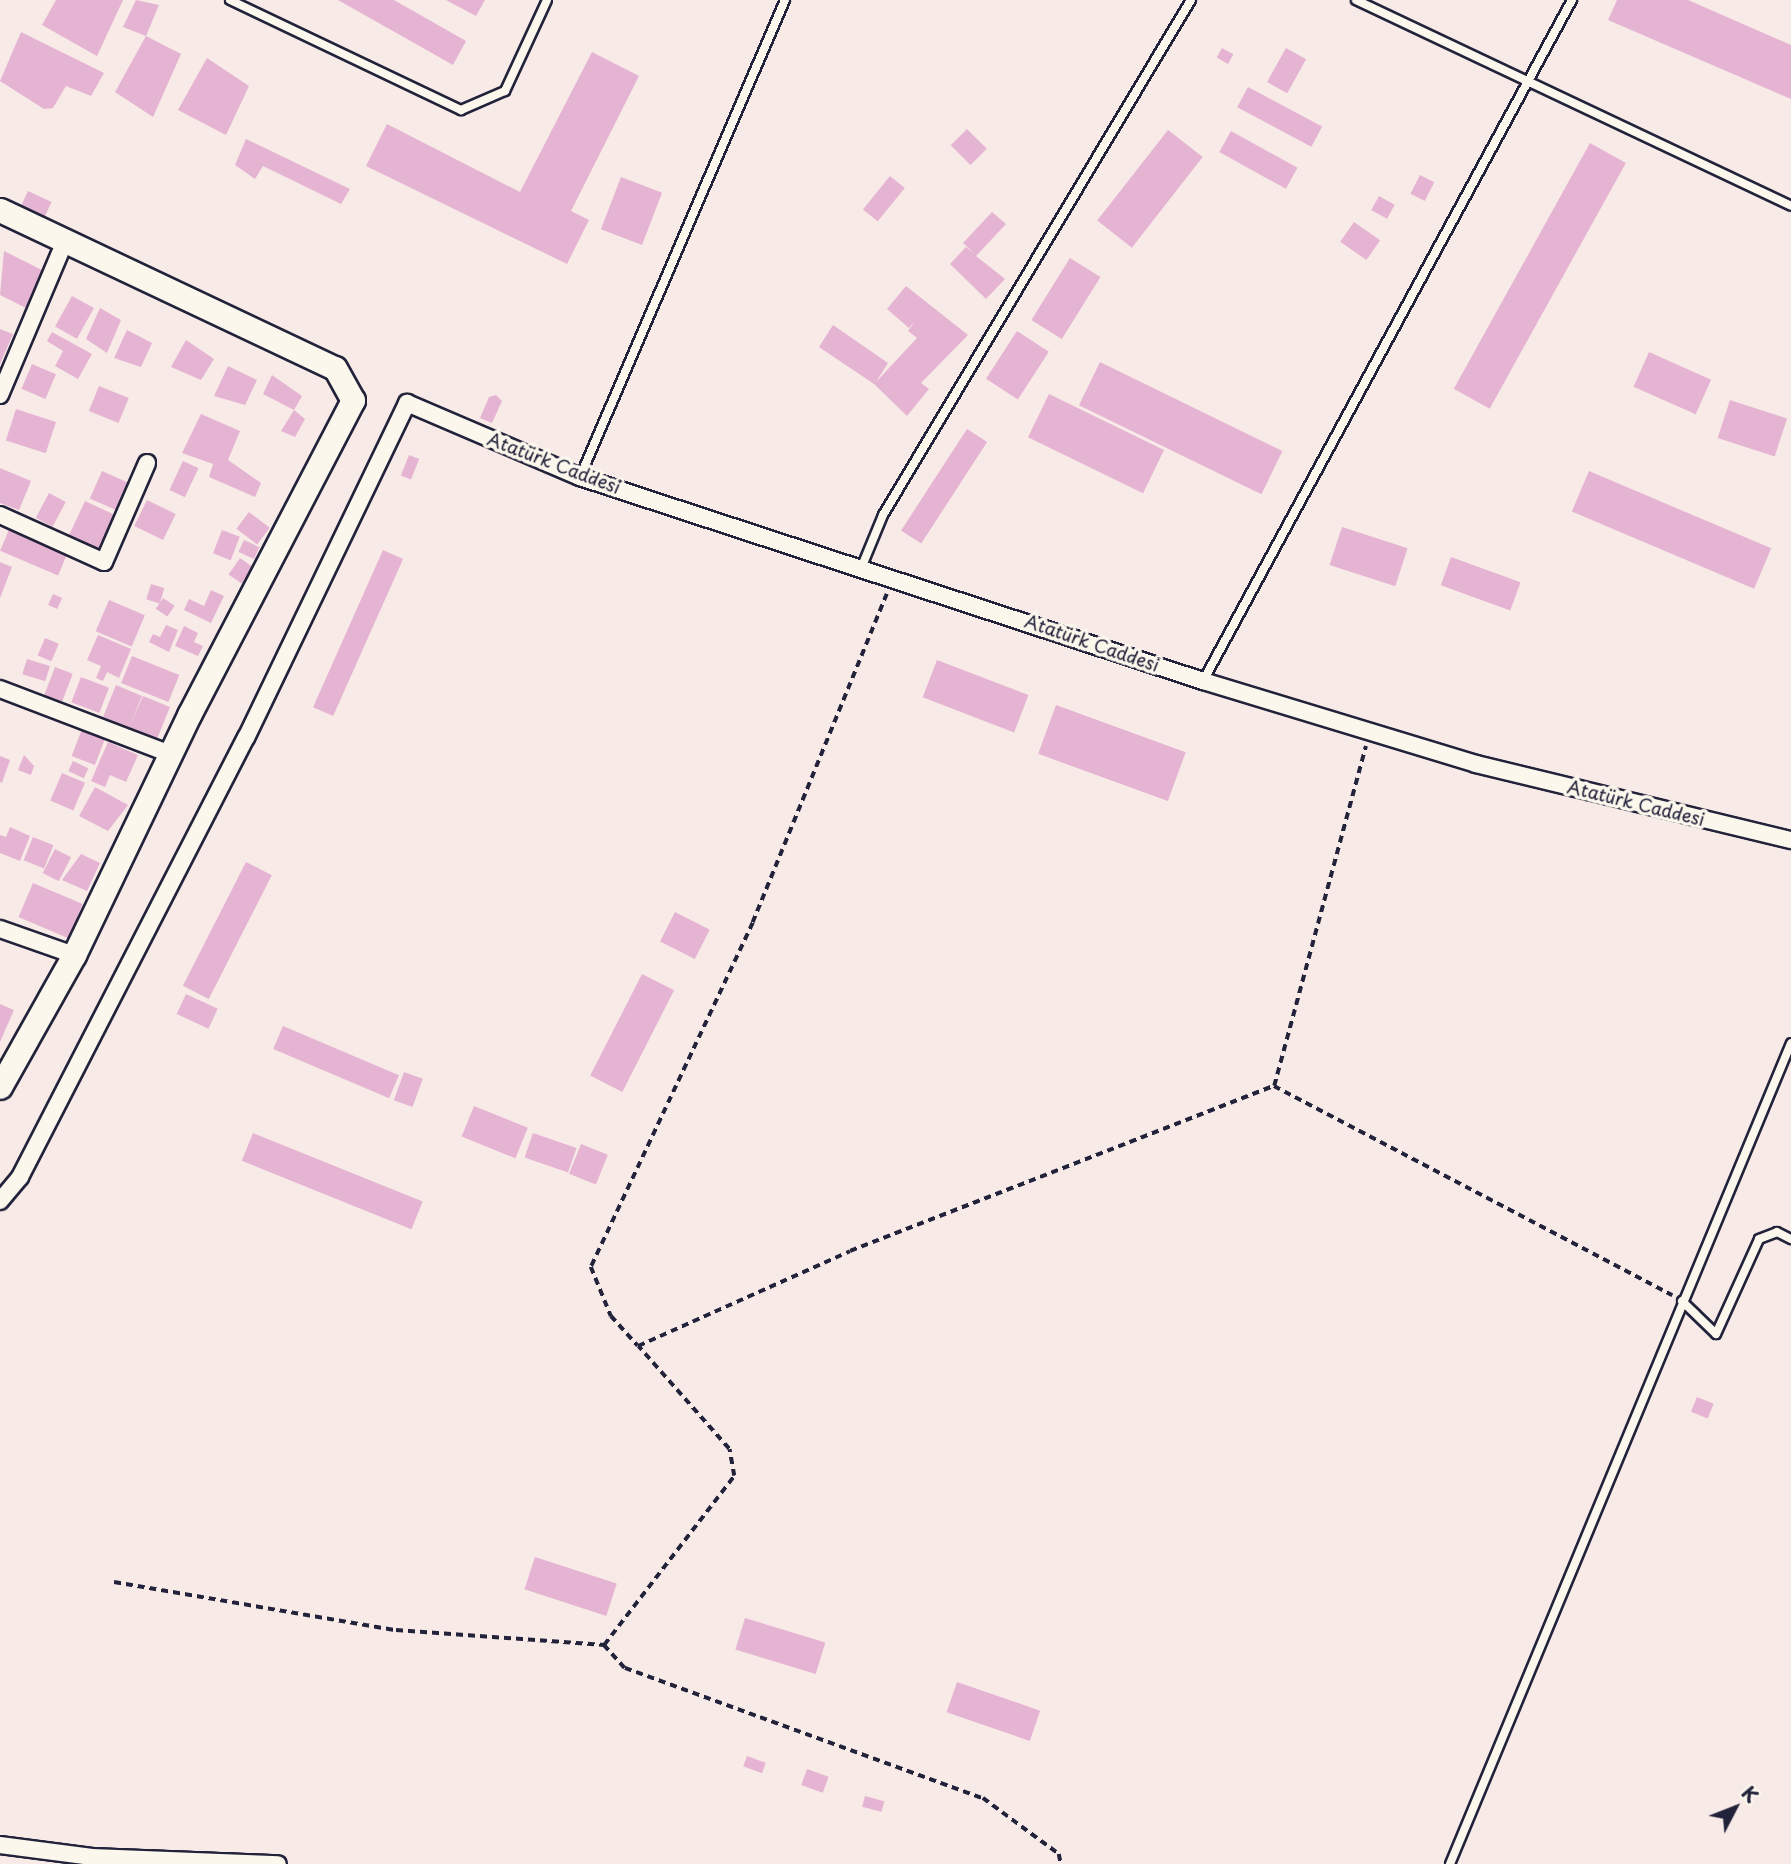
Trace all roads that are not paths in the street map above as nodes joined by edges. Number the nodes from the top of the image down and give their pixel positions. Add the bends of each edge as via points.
1 (230, 0) edge
2 (547, 0) edge
3 (785, 0) edge
4 (1191, 0) edge
5 (1356, 0) edge
6 (1572, 0) edge
7 (1527, 81) junction
8 (1790, 204) edge
9 (0, 210) edge
10 (66, 239) junction
11 (0, 395) edge
12 (147, 463) dead end
13 (580, 477) junction
14 (0, 514) edge
15 (862, 566) junction
16 (1203, 681) junction
17 (0, 689) edge
18 (170, 754) junction
19 (1791, 840) edge
20 (0, 929) edge
21 (74, 955) junction
22 (1791, 1043) edge
23 (0, 1087) edge
24 (0, 1201) edge
25 (1791, 1239) edge
26 (1682, 1301) junction
27 (0, 1845) edge
28 (278, 1864) edge
29 (1450, 1864) edge

1 - 2 lane via 461,110 505,91
3 - 13 lane
4 - 15 lane via 883,516
5 - 7 lane
6 - 7 lane
7 - 8 lane
7 - 16 lane
9 - 10 street
10 - 11 street
10 - 18 street via 335,369 353,400
12 - 14 street via 104,562
13 - 15 street, Atatürk Caddesi
13 - 24 street, Atatürk Caddesi via 407,403 240,751 20,1177
15 - 16 street, Atatürk Caddesi
16 - 19 street, Atatürk Caddesi via 1476,764
17 - 18 street
18 - 21 street
20 - 21 street
21 - 23 street
22 - 26 lane
25 - 26 lane via 1777,1232 1759,1239 1716,1334
26 - 29 lane
27 - 28 street via 92,1857

